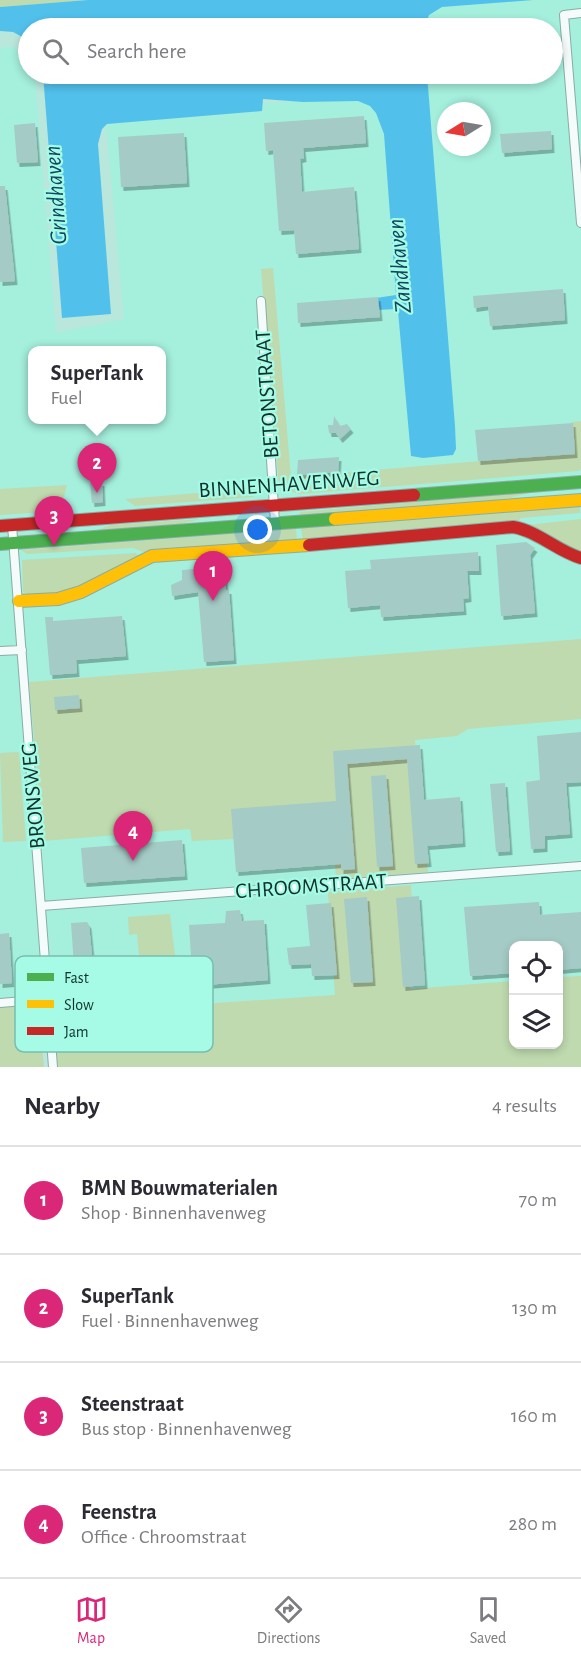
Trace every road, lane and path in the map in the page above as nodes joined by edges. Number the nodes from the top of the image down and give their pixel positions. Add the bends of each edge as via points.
1 (581, 13) edge
2 (581, 224) edge
3 (261, 301) dead end
4 (581, 482) edge
5 (581, 500) edge
6 (274, 506) junction
7 (275, 523) junction
8 (6, 525) edge
9 (14, 543) junction
10 (0, 544) edge
11 (581, 558) edge
12 (19, 601) junction
13 (22, 650) junction
14 (0, 651) edge
15 (581, 866) edge
16 (41, 906) junction
17 (44, 956) edge
18 (15, 1002) edge
19 (0, 1003) edge
20 (52, 1052) edge
21 (53, 1067) edge

1 - 2 street via 564,15
3 - 6 street, BETONSTRAAT
4 - 6 main road, BINNENHAVENWEG
5 - 7 main road, BINNENHAVENWEG
6 - 7 street, BETONSTRAAT
6 - 8 main road, BINNENHAVENWEG
7 - 9 main road, BINNENHAVENWEG
8 - 9 street, BRONSWEG
9 - 10 main road, BINNENHAVENWEG
9 - 12 street, BRONSWEG
11 - 12 main road via 568,556 526,529 513,527 152,556 81,592 58,599
12 - 13 street, BRONSWEG
13 - 14 street
13 - 16 street, BRONSWEG
15 - 16 street, CHROOMSTRAAT
16 - 17 street, BRONSWEG
18 - 19 street
20 - 21 street, BRONSWEG

